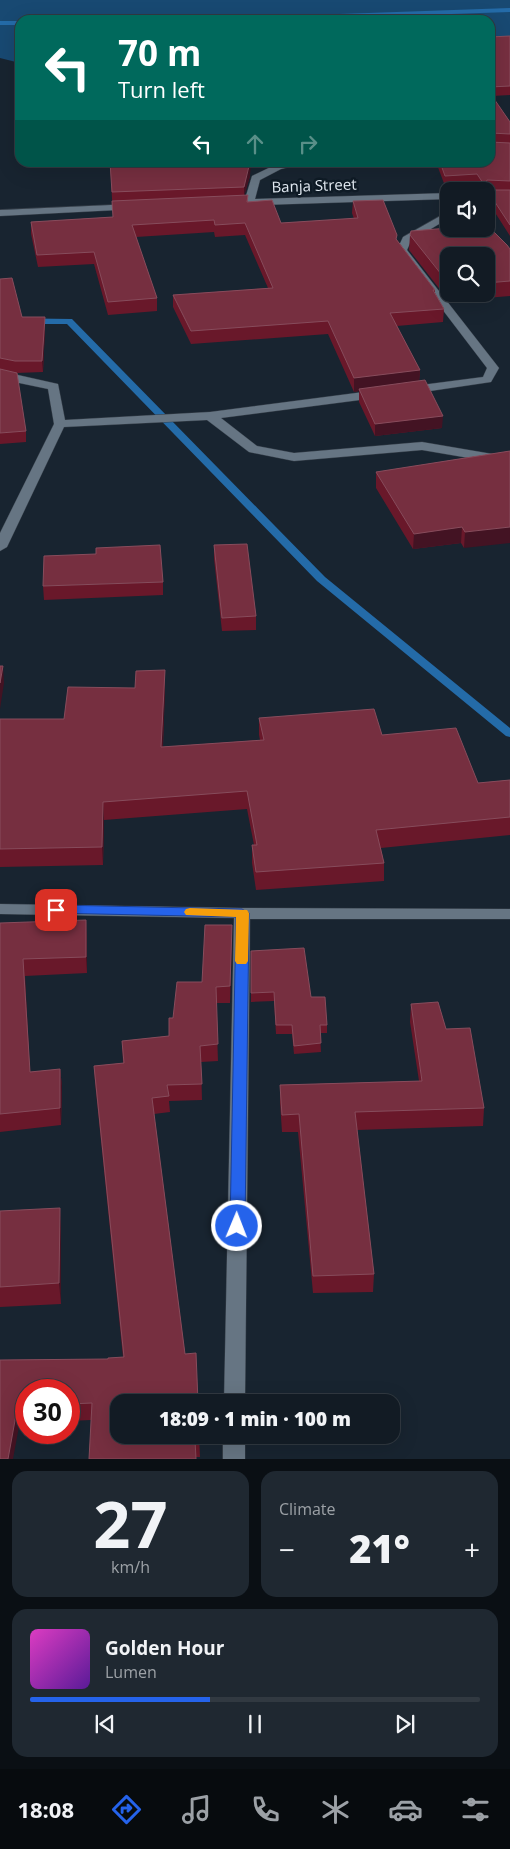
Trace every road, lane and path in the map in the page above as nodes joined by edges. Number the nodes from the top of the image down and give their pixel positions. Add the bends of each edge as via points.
1 (278, 167) edge
2 (440, 196) edge
3 (249, 202) junction
4 (219, 203) edge
5 (139, 207) edge
6 (0, 213) edge
7 (440, 219) edge
8 (0, 375) edge
9 (210, 416) junction
10 (60, 424) junction
11 (510, 461) edge
12 (0, 547) edge
13 (0, 909) edge
14 (242, 913) junction
15 (510, 914) edge
16 (234, 1394) edge
17 (234, 1444) edge
18 (234, 1459) edge

1 - 3 street via 255,178
2 - 3 street, Banja Street
3 - 4 street, Banja Street
5 - 6 street
7 - 9 street via 407,239 402,250 493,368 487,380
8 - 10 street via 54,388
9 - 10 street
9 - 11 street via 253,449 273,454 294,457 422,446
10 - 12 street
13 - 14 street
14 - 15 street
14 - 16 street
17 - 18 street

